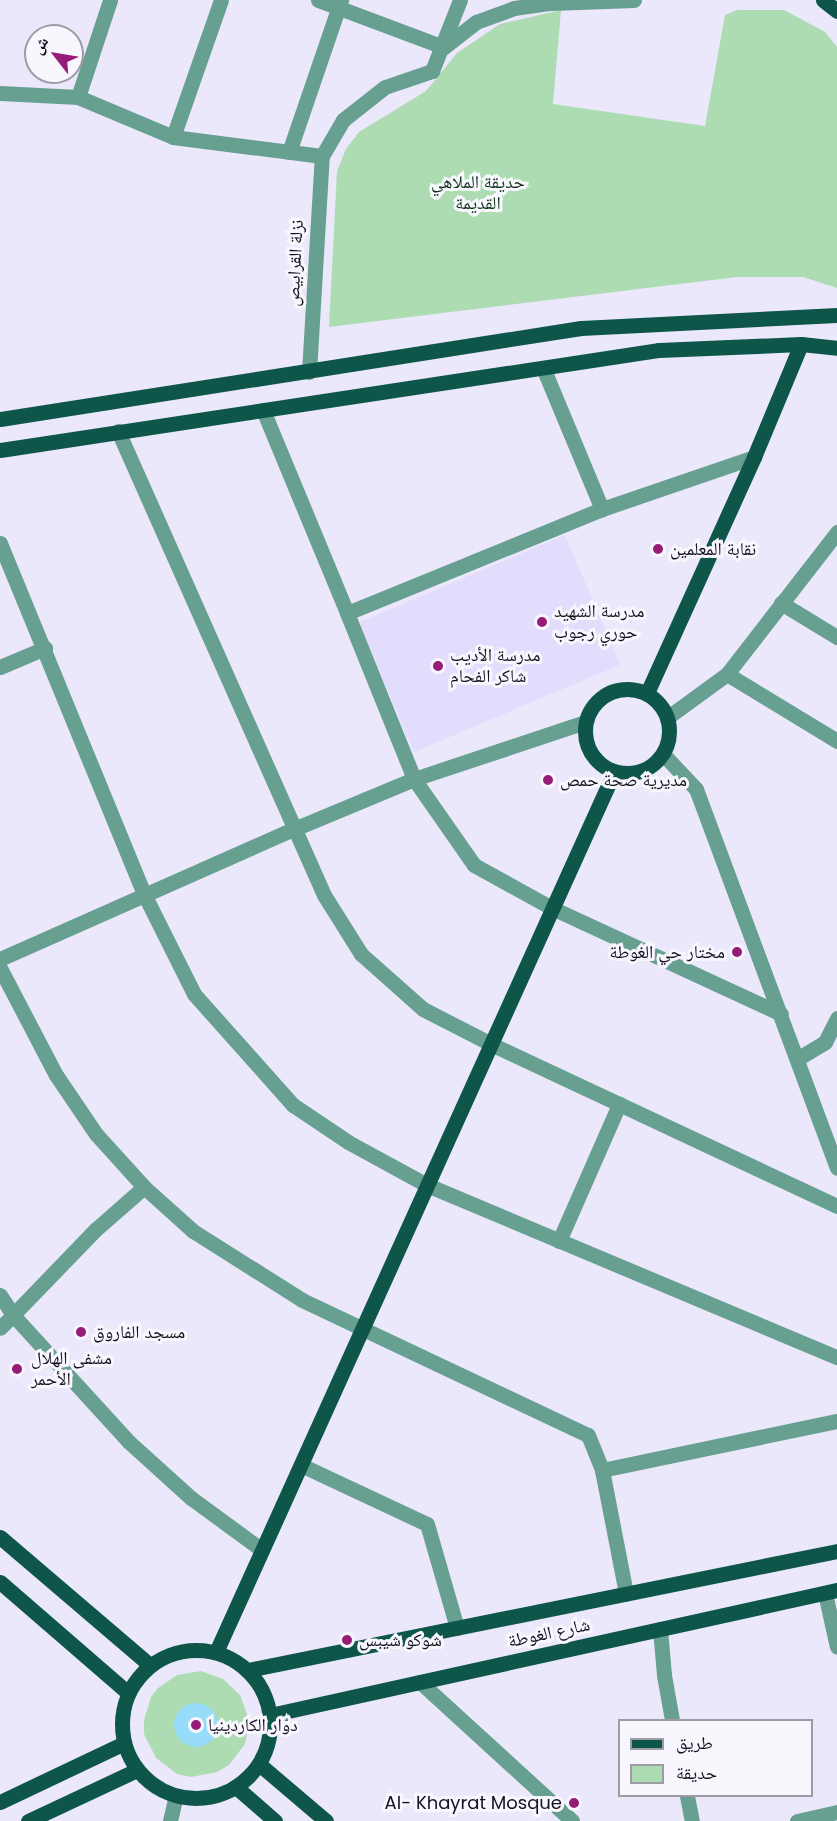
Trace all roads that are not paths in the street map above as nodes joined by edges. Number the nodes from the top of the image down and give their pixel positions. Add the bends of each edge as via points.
1 (110, 0) edge
2 (221, 0) edge
3 (318, 0) edge
4 (460, 0) edge
5 (634, 0) edge
6 (823, 0) edge
7 (339, 4) edge
8 (837, 11) edge
9 (444, 47) junction
10 (0, 93) edge
11 (78, 97) junction
12 (173, 137) junction
13 (288, 152) junction
14 (322, 156) junction
15 (837, 315) edge
16 (801, 344) junction
17 (837, 348) edge
18 (544, 370) junction
19 (309, 372) junction
20 (263, 410) junction
21 (0, 419) edge
22 (118, 431) junction
23 (0, 450) edge
24 (754, 458) junction
25 (602, 509) junction
26 (837, 531) edge
27 (0, 543) edge
28 (781, 603) junction
29 (347, 613) junction
30 (837, 637) edge
31 (45, 648) junction
32 (0, 667) edge
33 (727, 674) junction
34 (647, 693) junction
35 (668, 717) junction
36 (585, 722) junction
37 (837, 741) edge
38 (663, 754) junction
39 (614, 772) junction
40 (414, 779) junction
41 (294, 829) junction
42 (144, 894) junction
43 (552, 908) junction
44 (0, 959) edge
45 (0, 968) edge
46 (781, 1014) junction
47 (837, 1018) edge
48 (491, 1044) junction
49 (831, 1044) edge
50 (797, 1059) junction
51 (619, 1104) junction
52 (837, 1168) edge
53 (427, 1185) junction
54 (144, 1187) junction
55 (837, 1206) edge
56 (559, 1241) junction
57 (0, 1295) edge
58 (13, 1315) junction
59 (0, 1328) edge
60 (362, 1330) junction
61 (837, 1357) edge
62 (837, 1421) edge
63 (301, 1465) junction
64 (602, 1470) junction
65 (0, 1537) edge
66 (262, 1550) junction
67 (837, 1551) edge
68 (1, 1586) edge
69 (831, 1592) edge
70 (626, 1594) junction
71 (456, 1628) junction
72 (660, 1629) junction
73 (837, 1647) edge
74 (216, 1652) junction
75 (150, 1665) junction
76 (248, 1670) junction
77 (420, 1682) junction
78 (128, 1693) junction
79 (270, 1715) junction
80 (672, 1719) edge
81 (124, 1743) junction
82 (259, 1764) junction
83 (137, 1770) junction
84 (236, 1787) junction
85 (176, 1796) junction
86 (687, 1797) edge
87 (0, 1802) edge
88 (837, 1812) edge
89 (816, 1819) edge
90 (28, 1821) edge
91 (170, 1821) edge
92 (275, 1821) edge
93 (326, 1821) edge
94 (572, 1821) edge
95 (692, 1821) edge
96 (797, 1821) edge

1 - 11 street
2 - 12 street
3 - 7 street
4 - 9 street
5 - 9 street via 514,8 476,22
6 - 8 main road
7 - 9 street
7 - 13 street
9 - 14 street via 432,72 385,87 343,120
10 - 11 street
11 - 12 street
12 - 13 street
13 - 14 street
14 - 19 street, نزلة القرابيص
15 - 19 main road via 581,328
16 - 17 main road
16 - 18 main road via 659,350
16 - 24 main road
18 - 20 main road
18 - 25 street
19 - 21 main road
20 - 22 main road
20 - 29 street
22 - 23 main road
22 - 41 street
24 - 25 street
24 - 34 main road
25 - 29 street
26 - 28 street
27 - 31 street
28 - 30 street
28 - 33 street
29 - 40 street
31 - 32 street
31 - 42 street
33 - 35 street
33 - 37 street
34 - 35 main road
34 - 36 main road via 622,688 609,692 590,709
35 - 38 main road via 668,743
36 - 39 main road via 587,747 593,758
36 - 40 street
38 - 39 main road via 641,771
38 - 46 street via 696,789
39 - 43 main road
40 - 41 street
40 - 43 street via 474,865
41 - 42 street
41 - 48 street via 324,895 361,954 423,1008
42 - 44 street
42 - 53 street via 194,994 293,1105 348,1142
43 - 46 street
43 - 48 main road
45 - 54 street via 56,1075 96,1134
46 - 50 street
47 - 49 street
48 - 51 street
48 - 53 main road
49 - 50 street
50 - 52 street
51 - 55 street
51 - 56 street
53 - 56 street
53 - 60 main road
54 - 58 street via 95,1230
54 - 60 street via 193,1231 302,1300
56 - 61 street
57 - 58 street
58 - 59 street
58 - 66 street via 129,1442 191,1498
60 - 63 main road
60 - 64 street via 588,1435
62 - 64 street
63 - 66 main road
63 - 71 street via 427,1524
64 - 70 street
65 - 75 main road
66 - 74 main road
67 - 70 main road
68 - 78 main road
69 - 72 main road, شارع الغوطة
69 - 73 street
70 - 71 main road
71 - 76 main road
72 - 77 main road, شارع الغوطة
72 - 80 street
74 - 75 main road via 182,1651
74 - 76 main road
75 - 78 main road
76 - 79 main road via 259,1683
77 - 79 main road, شارع الغوطة
77 - 94 street
78 - 81 main road via 122,1718
79 - 82 main road via 266,1749
81 - 83 main road
81 - 87 main road
82 - 84 main road
82 - 93 main road
83 - 85 main road via 155,1786
83 - 90 main road
84 - 85 main road via 217,1796
84 - 92 main road
85 - 91 street
86 - 95 street
88 - 89 street
89 - 96 street

